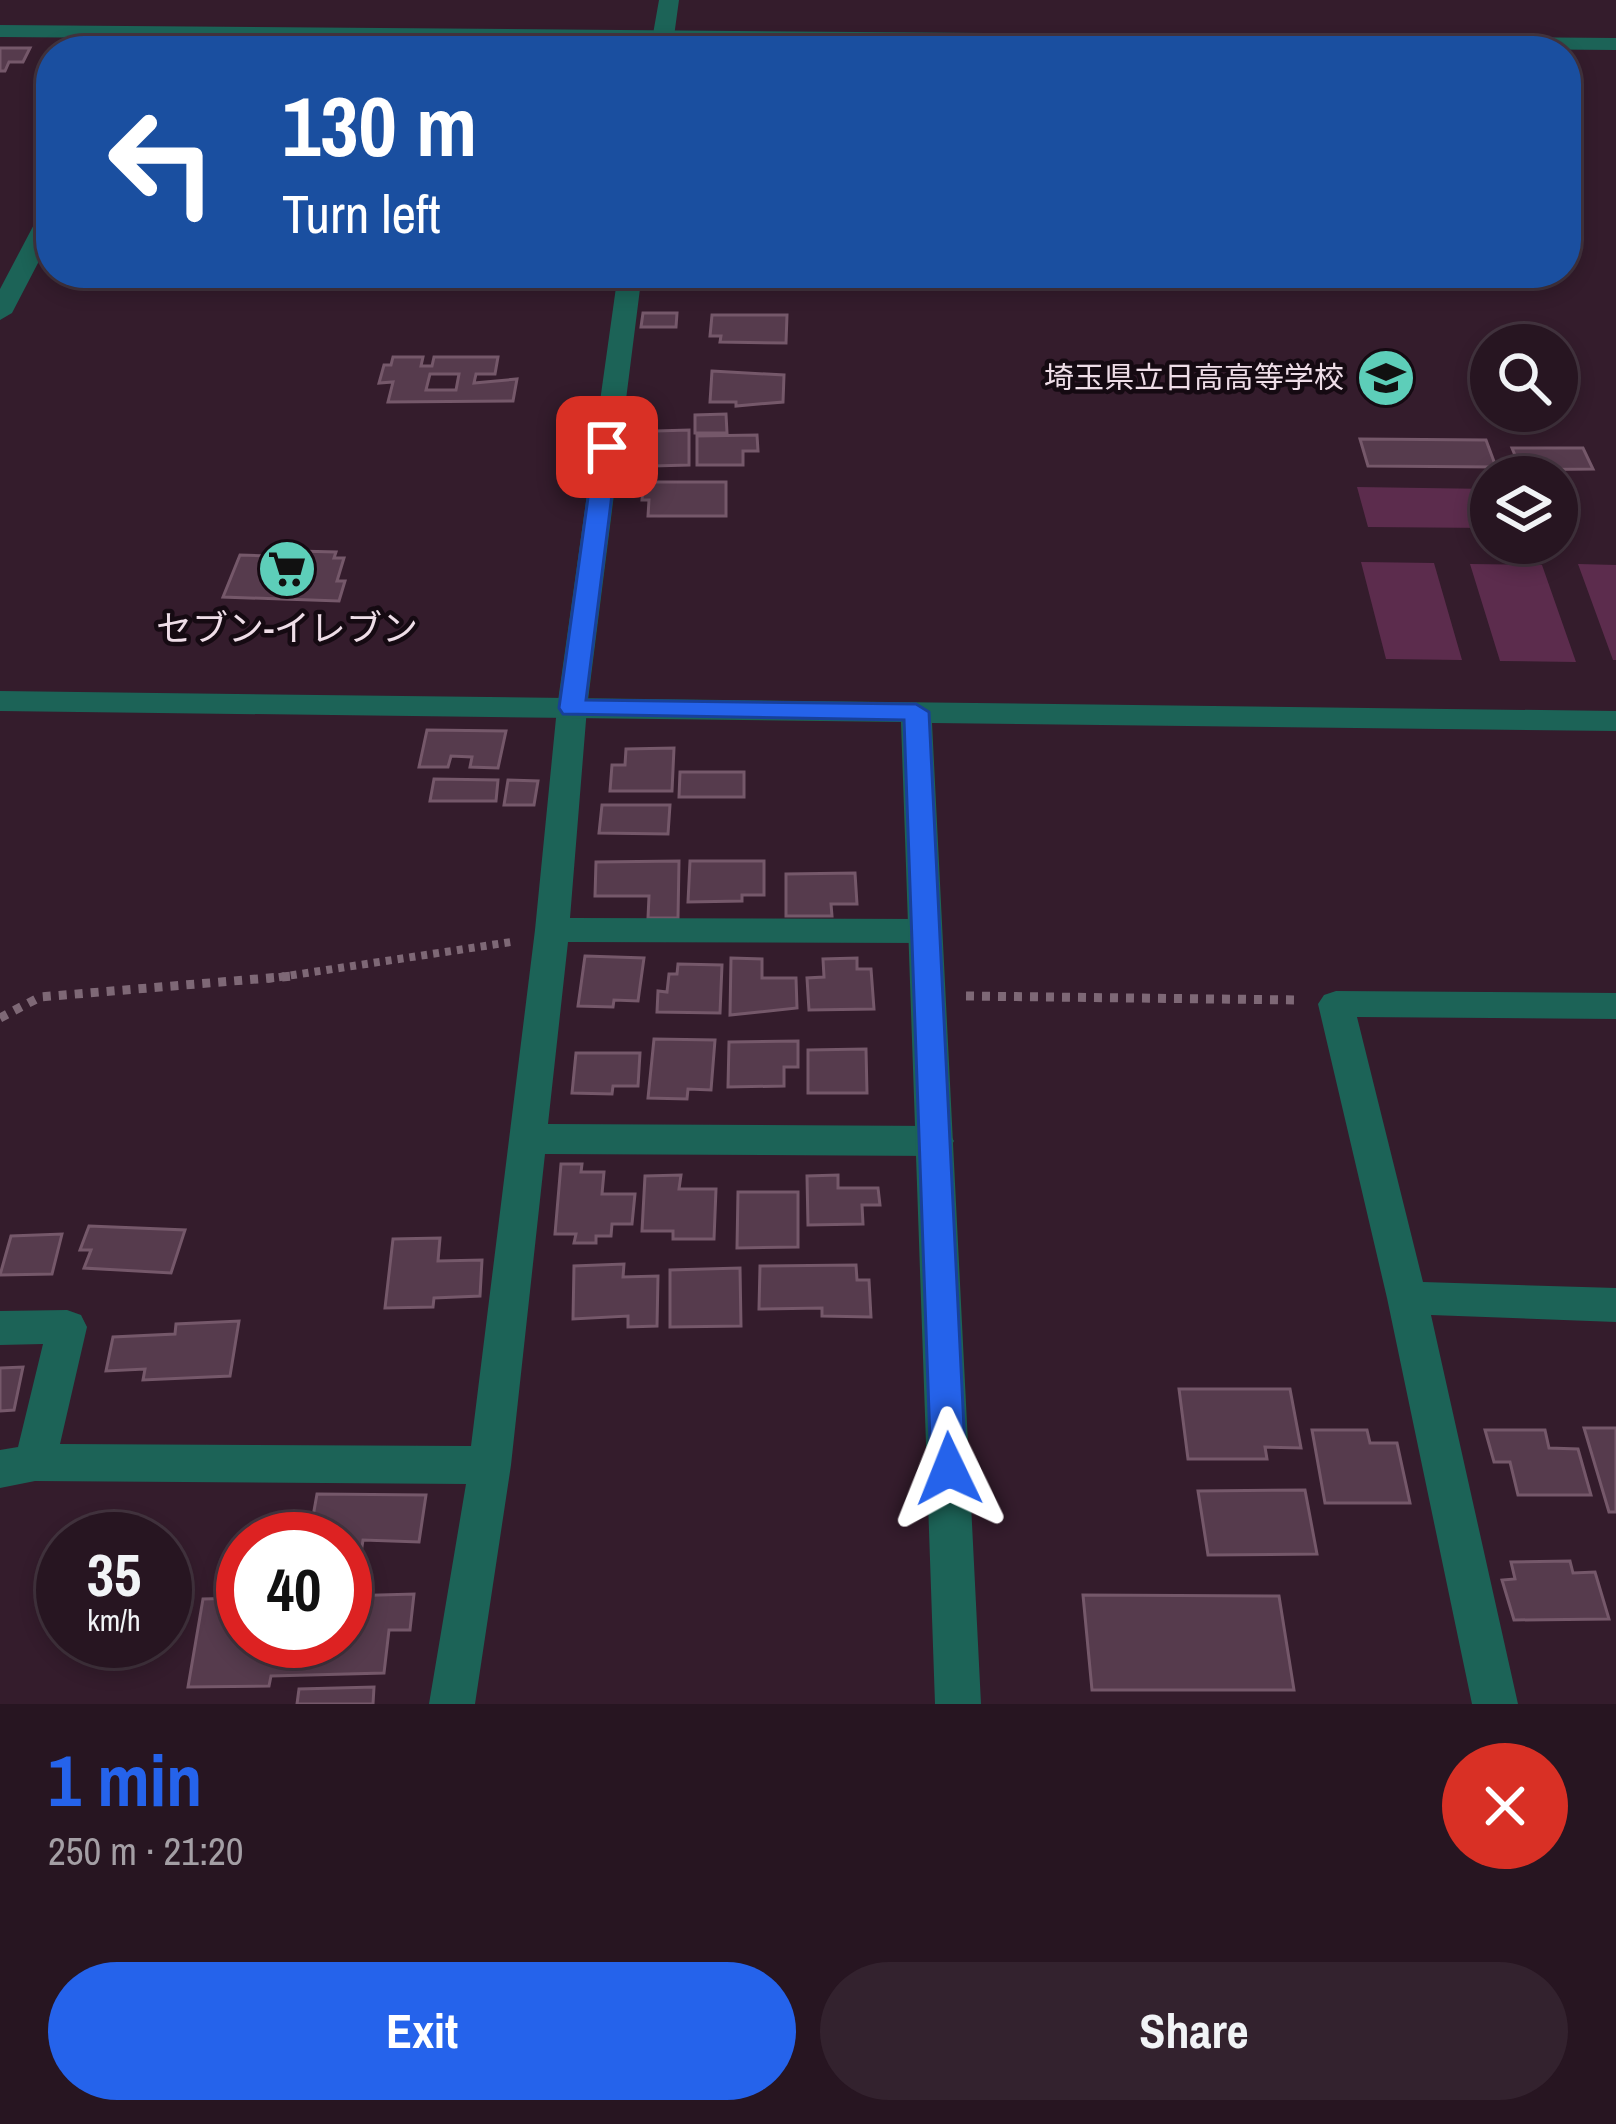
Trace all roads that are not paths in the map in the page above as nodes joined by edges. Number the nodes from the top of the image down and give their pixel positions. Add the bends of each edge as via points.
1 (669, 0) edge
2 (0, 31) edge
3 (146, 33) edge
4 (301, 36) edge
5 (663, 36) edge
6 (1581, 44) edge
7 (1616, 44) edge
8 (36, 244) edge
9 (628, 288) edge
10 (0, 313) edge
11 (0, 700) edge
12 (572, 708) junction
13 (916, 712) junction
14 (1616, 721) edge
15 (552, 930) junction
16 (925, 931) junction
17 (1616, 1006) edge
18 (529, 1139) junction
19 (935, 1141) junction
20 (1407, 1298) junction
21 (1616, 1305) edge
22 (0, 1328) edge
23 (490, 1465) junction
24 (17, 1466) edge
25 (452, 1704) edge
26 (958, 1704) edge
27 (1495, 1704) edge

1 - 5 street
2 - 3 street
3 - 4 street
6 - 7 street
8 - 10 street
9 - 12 street
11 - 12 street
12 - 13 street
12 - 15 street
13 - 14 street
13 - 16 street
15 - 16 street
15 - 18 street
16 - 19 street
17 - 20 street via 1336,1004
18 - 19 street
18 - 23 street
19 - 26 street
20 - 21 street
20 - 27 street
22 - 24 street via 67,1327
23 - 24 street
23 - 25 street

